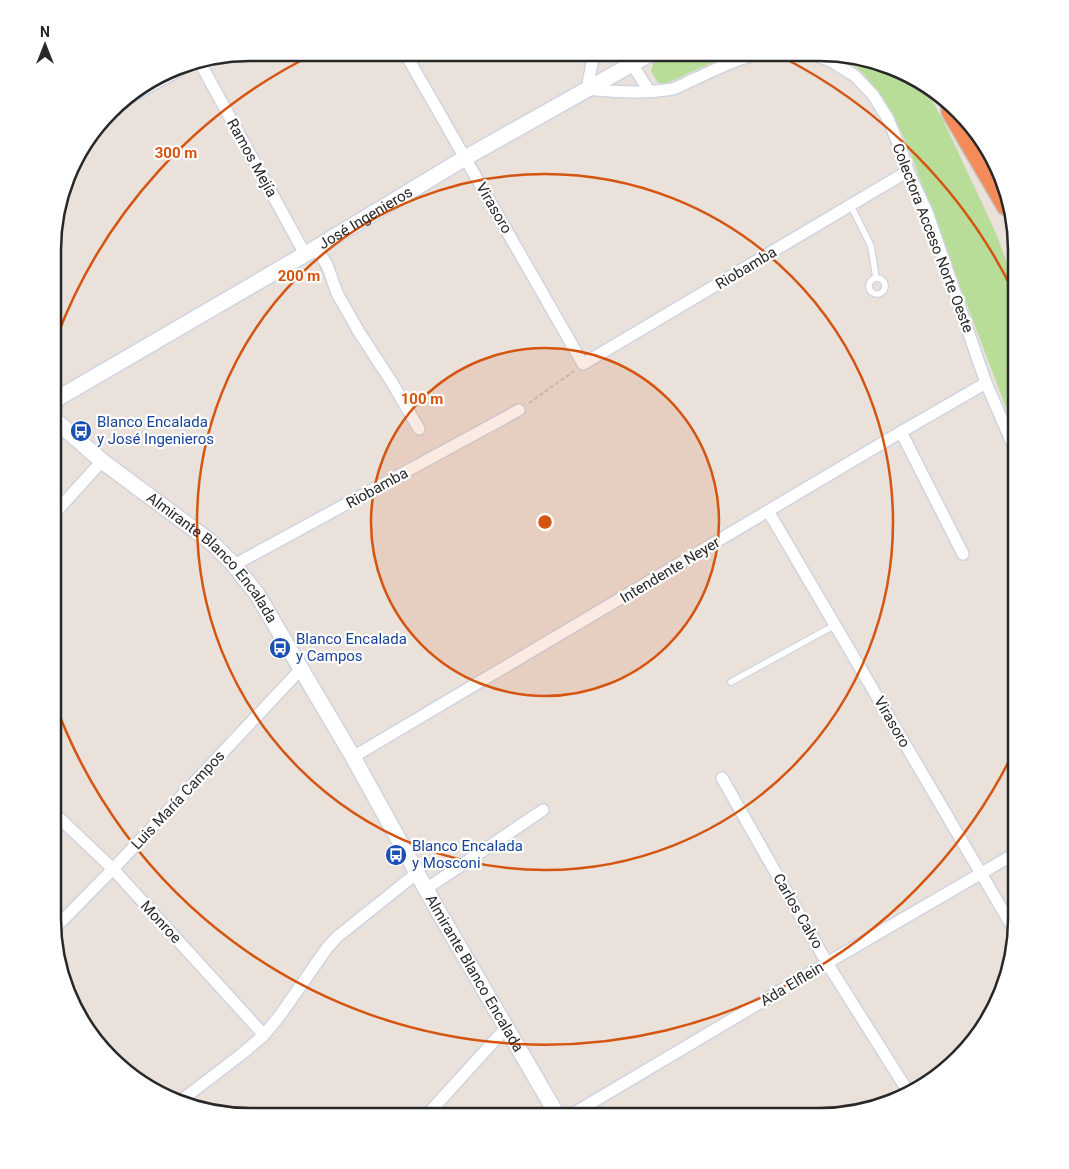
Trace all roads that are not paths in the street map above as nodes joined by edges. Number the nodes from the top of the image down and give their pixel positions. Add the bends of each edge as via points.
1 (409, 61) edge
2 (592, 61) edge
3 (625, 61) edge
4 (629, 61) edge
5 (735, 61) edge
6 (833, 62) edge
7 (203, 68) edge
8 (587, 88) junction
9 (649, 91) junction
10 (960, 125) edge
11 (464, 158) junction
12 (908, 171) junction
13 (998, 191) edge
14 (851, 206) junction
15 (309, 252) junction
16 (876, 278) dead end
17 (583, 364) joint
18 (986, 383) junction
19 (61, 397) edge
20 (519, 410) road end
21 (61, 425) edge
22 (419, 429) dead end
23 (901, 432) junction
24 (1008, 434) edge
25 (102, 461) junction
26 (61, 506) edge
27 (768, 511) junction
28 (963, 554) dead end
29 (234, 565) junction
30 (835, 625) junction
31 (301, 669) junction
32 (731, 682) dead end
33 (353, 758) junction
34 (722, 778) dead end
35 (543, 810) dead end
36 (61, 819) edge
37 (1008, 858) edge
38 (113, 869) junction
39 (417, 873) junction
40 (981, 874) junction
41 (426, 889) junction
42 (1008, 919) edge
43 (61, 922) edge
44 (827, 963) junction
45 (506, 1028) junction
46 (264, 1034) junction
47 (905, 1086) edge
48 (190, 1098) edge
49 (433, 1108) edge
50 (553, 1108) edge
51 (582, 1108) edge

1 - 11 street, Virasoro
2 - 8 street
3 - 8 street, José Ingenieros
4 - 9 street
5 - 9 street via 674,88
6 - 12 street, Colectora Acceso Norte Oeste via 855,76 873,96 888,119
7 - 15 street, Ramos Mejía
8 - 9 street via 613,92
8 - 11 street, José Ingenieros
10 - 13 highway
11 - 15 street, José Ingenieros
11 - 17 street, Virasoro
12 - 14 street, Riobamba
12 - 18 street, Colectora Acceso Norte Oeste via 927,212
14 - 16 lane via 871,246
14 - 17 street, Riobamba
15 - 19 street, José Ingenieros
15 - 22 street, Ramos Mejía via 322,257 337,294
18 - 23 street, Intendente Neyer
18 - 24 street, Colectora Acceso Norte Oeste
20 - 29 street, Riobamba
21 - 25 street, Almirante Blanco Encalada
23 - 27 street, Intendente Neyer
23 - 28 street
25 - 26 street
25 - 29 street, Almirante Blanco Encalada via 212,542
27 - 30 street, Virasoro
27 - 33 street, Intendente Neyer
29 - 31 street, Almirante Blanco Encalada via 257,594
30 - 32 lane
30 - 40 street, Virasoro
31 - 33 street, Almirante Blanco Encalada
31 - 38 street, Luis María Campos
33 - 39 street, Almirante Blanco Encalada
34 - 44 street, Carlos Calvo
35 - 41 street
36 - 38 street, Monroe
37 - 40 street, Ada Elflein
38 - 43 street, Luis María Campos
38 - 46 street, Monroe
39 - 41 street, Almirante Blanco Encalada
39 - 46 street via 337,937
40 - 42 street, Virasoro
40 - 44 street, Ada Elflein
41 - 45 street, Almirante Blanco Encalada
44 - 47 street, Carlos Calvo
44 - 51 street, Ada Elflein
45 - 49 street
45 - 50 street, Almirante Blanco Encalada
46 - 48 street

